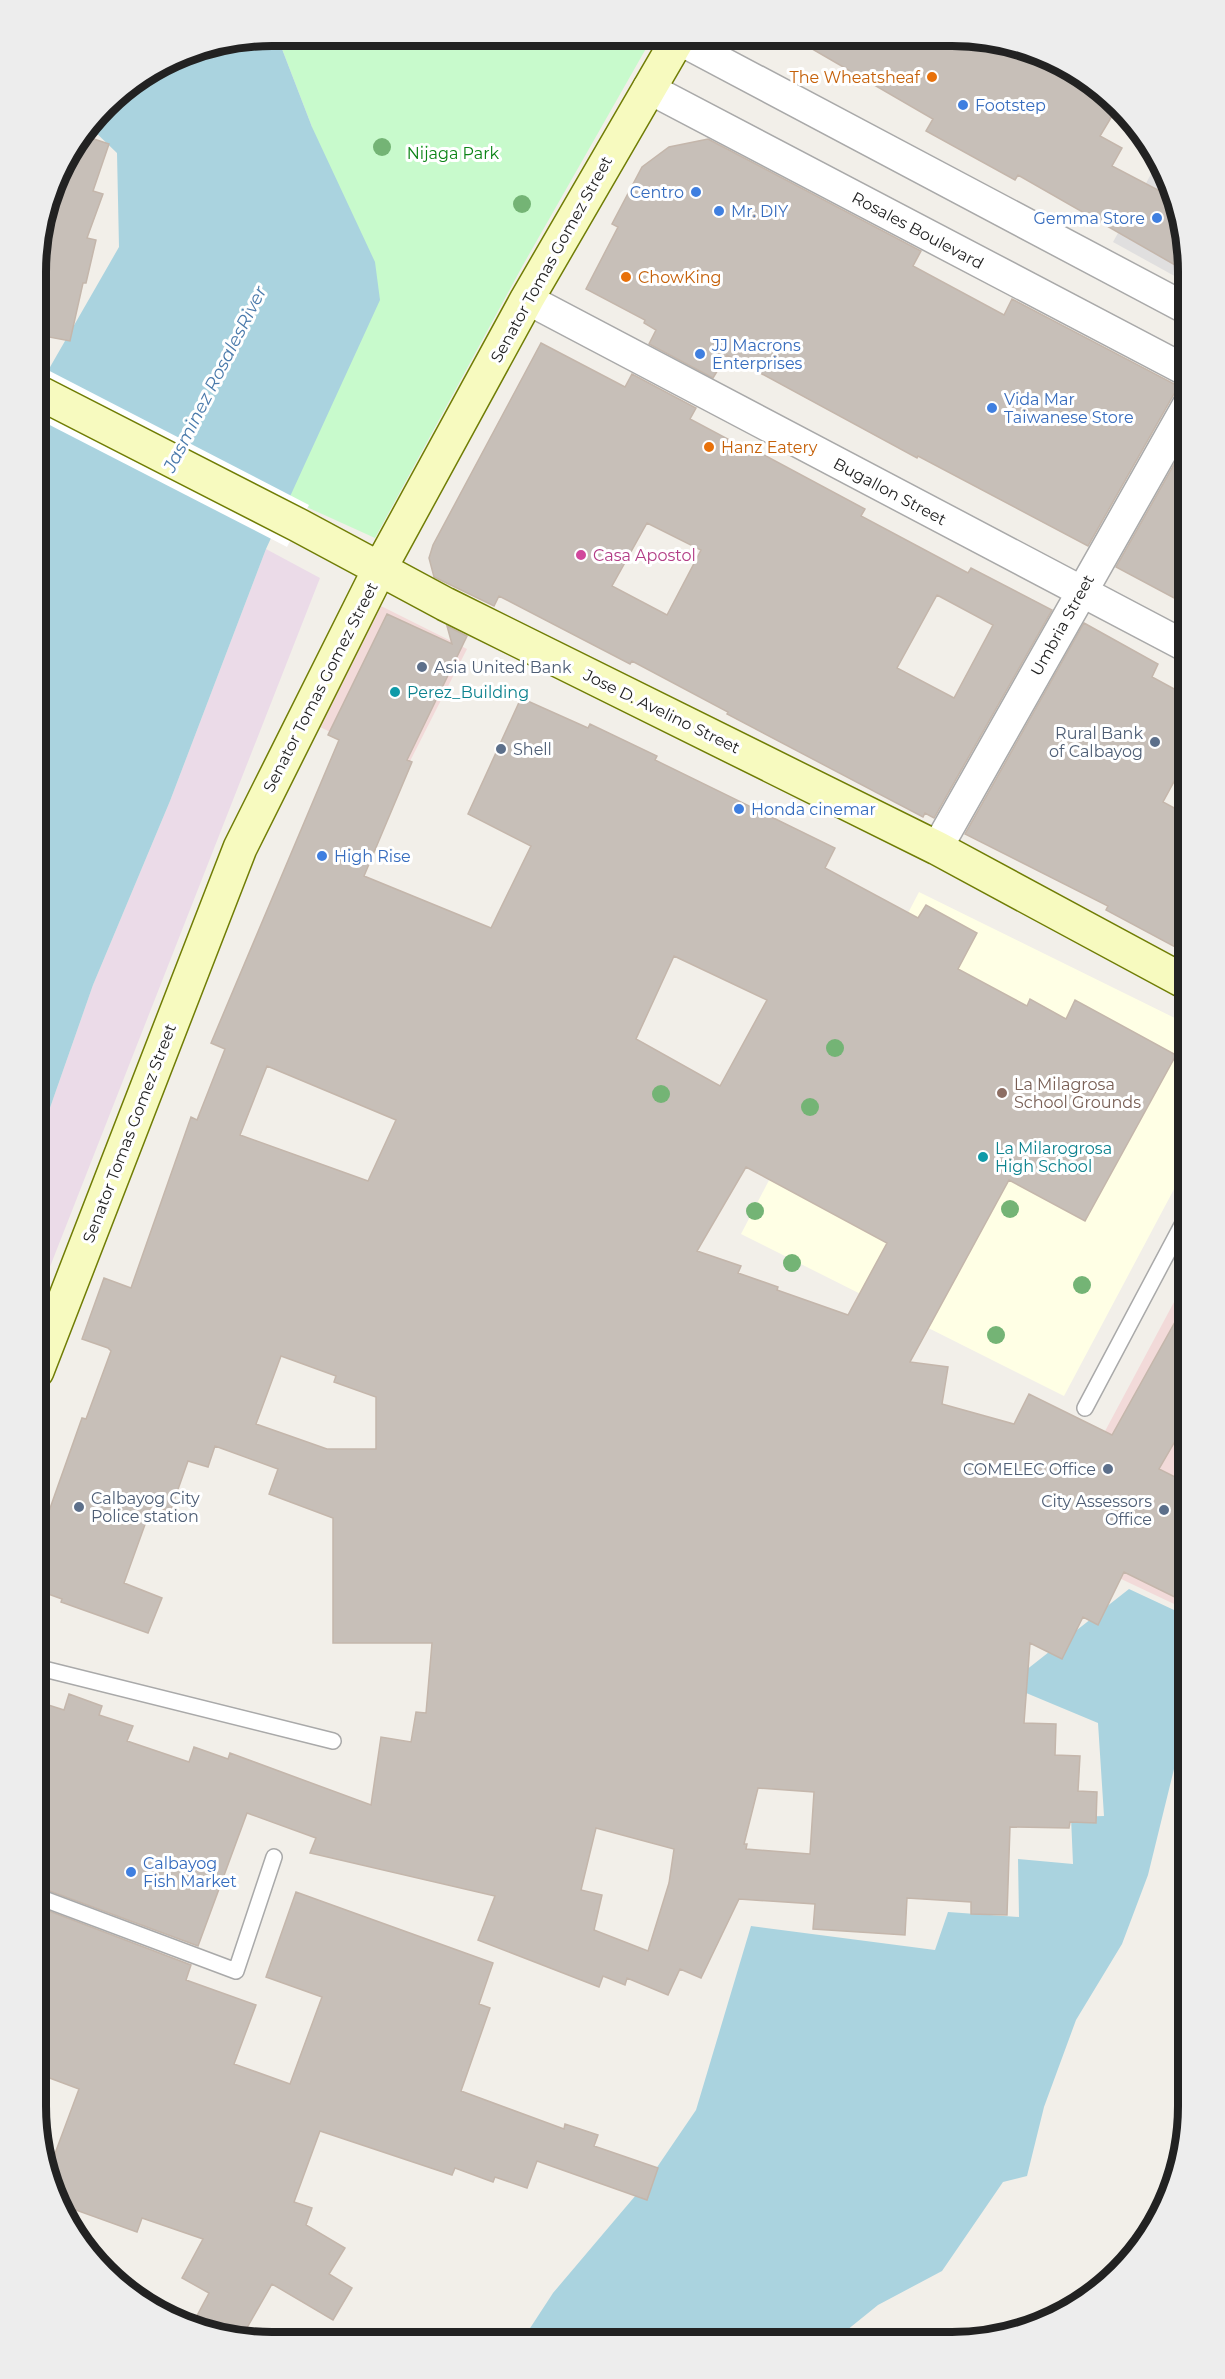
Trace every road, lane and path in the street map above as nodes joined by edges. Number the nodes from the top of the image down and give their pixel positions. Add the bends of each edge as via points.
1 (674, 46) edge
2 (691, 46) edge
3 (648, 88) junction
4 (528, 299) junction
5 (1178, 304) edge
6 (1178, 366) edge
7 (46, 396) edge
8 (1178, 422) edge
9 (379, 570) junction
10 (1080, 592) junction
11 (1178, 642) edge
12 (937, 848) junction
13 (1178, 978) edge
14 (1178, 1233) edge
15 (46, 1348) edge
16 (1085, 1408) dead end
17 (46, 1669) edge
18 (333, 1741) dead end
19 (274, 1857) dead end
20 (46, 1900) edge

1 - 3 main road, Senator Tomas Gomez Street
2 - 5 street
3 - 4 main road, Senator Tomas Gomez Street
3 - 6 street, Rosales Boulevard
4 - 9 main road, Senator Tomas Gomez Street
4 - 10 street, Bugallon Street
7 - 9 main road, Jose D. Avelino Street
8 - 10 street, Umbria Street
9 - 12 main road, Jose D. Avelino Street
9 - 15 main road, Senator Tomas Gomez Street via 240,848
10 - 11 street, Bugallon Street
10 - 12 street, Umbria Street
12 - 13 main road, Jose D. Avelino Street
14 - 16 lane
17 - 18 lane
19 - 20 lane via 236,1971

